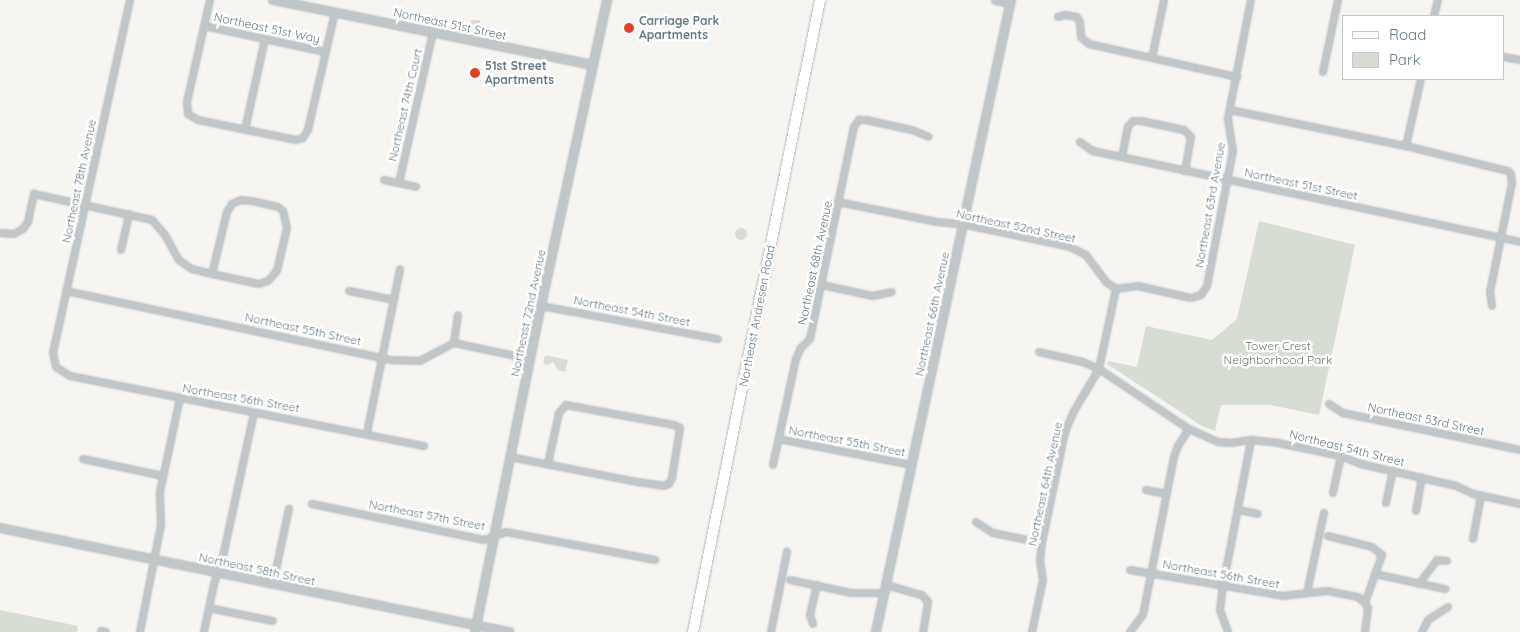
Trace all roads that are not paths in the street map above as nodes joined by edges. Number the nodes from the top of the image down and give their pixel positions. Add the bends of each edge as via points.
1 (130, 0) edge
2 (210, 0) edge
3 (273, 0) edge
4 (607, 0) edge
5 (820, 0) edge
6 (996, 0) edge
7 (1164, 0) edge
8 (1251, 0) edge
9 (1338, 0) edge
10 (1438, 0) edge
11 (1010, 1) edge
12 (335, 12) junction
13 (1434, 15) edge
14 (1058, 17) dead end
15 (204, 26) junction
16 (433, 32) junction
17 (265, 39) junction
18 (325, 52) junction
19 (1505, 57) edge
20 (1152, 58) junction
21 (1520, 60) edge
22 (592, 65) junction
23 (1323, 72) dead end
24 (1237, 77) junction
25 (1421, 80) edge
26 (1230, 110) junction
27 (245, 130) junction
28 (930, 137) dead end
29 (1080, 142) dead end
30 (1406, 146) junction
31 (1122, 157) junction
32 (1185, 171) junction
33 (384, 180) dead end
34 (1227, 180) junction
35 (399, 183) junction
36 (416, 187) dead end
37 (838, 202) junction
38 (86, 206) junction
39 (129, 214) junction
40 (962, 224) junction
41 (0, 233) edge
42 (1501, 238) junction
43 (1520, 242) edge
44 (121, 250) dead end
45 (400, 269) dead end
46 (212, 274) junction
47 (822, 286) junction
48 (1116, 289) junction
49 (66, 291) junction
50 (349, 291) dead end
51 (892, 292) dead end
52 (394, 300) junction
53 (541, 306) junction
54 (1492, 306) dead end
55 (458, 315) dead end
56 (718, 339) dead end
57 (454, 343) junction
58 (1039, 352) dead end
59 (382, 358) junction
60 (530, 359) junction
61 (56, 367) joint
62 (1099, 369) junction
63 (180, 398) junction
64 (1329, 404) dead end
65 (254, 413) junction
66 (1189, 428) junction
67 (367, 434) junction
68 (779, 439) junction
69 (1251, 440) junction
70 (424, 446) dead end
71 (1520, 450) edge
72 (1341, 456) junction
73 (510, 457) junction
74 (83, 459) dead end
75 (548, 464) junction
76 (773, 465) dead end
77 (911, 465) junction
78 (1393, 471) junction
79 (163, 476) junction
80 (1422, 478) junction
81 (1146, 490) dead end
82 (1332, 493) dead end
83 (1167, 494) junction
84 (1481, 496) junction
85 (1386, 503) dead end
86 (312, 504) dead end
87 (1520, 504) edge
88 (289, 510) dead end
89 (1238, 510) junction
90 (1416, 510) dead end
91 (1324, 513) dead end
92 (1258, 514) dead end
93 (976, 522) dead end
94 (0, 528) edge
95 (495, 535) junction
96 (1328, 536) dead end
97 (1473, 539) dead end
98 (1042, 543) junction
99 (788, 552) dead end
100 (153, 559) junction
101 (655, 560) dead end
102 (1447, 561) dead end
103 (1130, 570) dead end
104 (218, 573) junction
105 (1151, 573) junction
106 (1375, 574) junction
107 (790, 580) dead end
108 (273, 584) junction
109 (1419, 584) junction
110 (817, 585) junction
111 (1223, 586) junction
112 (885, 589) junction
113 (1445, 589) dead end
114 (1307, 593) junction
115 (1365, 603) junction
116 (1448, 607) dead end
117 (209, 608) junction
118 (272, 621) dead end
119 (813, 624) dead end
120 (475, 629) edge
121 (140, 632) edge
122 (204, 632) edge
123 (509, 632) edge
124 (693, 632) edge
125 (771, 632) edge
126 (876, 632) edge
127 (923, 632) edge
128 (1032, 632) edge
129 (1130, 632) edge
130 (1228, 632) edge
131 (1365, 632) edge
132 (1422, 632) edge

1 - 38 street, Northeast 78th Avenue
2 - 15 street
3 - 12 street, Northeast 51st Street
4 - 22 street, Northeast 72nd Avenue
5 - 124 main road, Northeast Andresen Road
6 - 11 street
7 - 20 street
8 - 24 street, Northeast 63rd Avenue
9 - 23 street
10 - 13 street
11 - 40 street, Northeast 66th Avenue
12 - 16 street, Northeast 51st Street
12 - 18 street
14 - 20 street via 1066,14 1077,17 1085,42
15 - 17 street, Northeast 51st Way
15 - 27 street via 187,102 188,114 198,120
16 - 22 street, Northeast 51st Street
16 - 35 street, Northeast 74th Court
17 - 18 street, Northeast 51st Way
17 - 27 street
18 - 27 street via 308,130 303,138 296,140
19 - 21 street
20 - 24 street
22 - 53 street, Northeast 72nd Avenue
24 - 26 street, Northeast 63rd Avenue
25 - 30 street
26 - 30 street
26 - 34 street, Northeast 63rd Avenue via 1228,125 1233,146
28 - 37 street, Northeast 68th Avenue via 912,130 859,120 854,127
29 - 31 street, Northeast 51st Street via 1089,150
30 - 42 street via 1503,169 1511,174
31 - 32 street, Northeast 51st Street
31 - 32 street via 1128,127 1133,122 1184,130 1191,137
32 - 34 street, Northeast 51st Street
33 - 35 street
34 - 42 street, Northeast 51st Street
34 - 48 street, Northeast 63rd Avenue via 1207,286 1201,295 1191,298 1138,286
35 - 36 street
37 - 40 street, Northeast 52nd Street
37 - 47 street, Northeast 68th Avenue
38 - 39 street
38 - 41 street via 34,194 28,222 23,229 14,234
38 - 49 street, Northeast 78th Avenue
39 - 44 street
39 - 46 street via 152,220 179,260 192,269
40 - 48 street, Northeast 52nd Street via 1070,247 1086,255 1106,282
40 - 77 street, Northeast 66th Avenue
42 - 43 street, Northeast 51st Street
42 - 54 street via 1490,292
45 - 52 street
46 - 46 street via 227,212 232,204 241,200 278,207 285,216 287,228 277,271 268,281 258,284
47 - 51 street via 873,296
47 - 68 street, Northeast 68th Avenue via 810,339 796,359
48 - 62 street, Northeast 64th Avenue
49 - 59 street, Northeast 55th Street
49 - 61 street, Northeast 78th Avenue via 53,352
50 - 52 street
52 - 59 street
53 - 56 street, Northeast 54th Street
53 - 60 street, Northeast 72nd Avenue
55 - 57 street
57 - 59 street, Northeast 55th Street via 420,362
57 - 60 street
58 - 62 street, Northeast 54th Street
59 - 67 street
60 - 73 street, Northeast 72nd Avenue
61 - 63 street, Northeast 56th Street via 70,376
62 - 66 street, Northeast 54th Street
62 - 98 street, Northeast 64th Avenue via 1065,432
63 - 65 street, Northeast 56th Street
63 - 79 street
64 - 71 street, Northeast 53rd Street via 1343,413
65 - 67 street, Northeast 56th Street
65 - 104 street
66 - 69 street, Northeast 54th Street via 1218,442
66 - 83 street via 1178,446
67 - 70 street, Northeast 56th Street
68 - 76 street, Northeast 68th Avenue
68 - 77 street, Northeast 55th Street
69 - 72 street, Northeast 54th Street
69 - 89 street
72 - 78 street, Northeast 54th Street
72 - 82 street
73 - 75 street
73 - 95 street, Northeast 72nd Avenue
74 - 79 street
75 - 75 street via 563,406 572,404 674,424 680,428 669,484 637,482
77 - 112 street, Northeast 66th Avenue
78 - 80 street, Northeast 54th Street
78 - 85 street
79 - 100 street via 161,525
80 - 84 street, Northeast 54th Street
80 - 90 street
81 - 83 street
83 - 105 street
84 - 87 street, Northeast 54th Street
84 - 97 street
86 - 95 street, Northeast 57th Street via 484,540
88 - 108 street
89 - 92 street
89 - 111 street
91 - 114 street
93 - 98 street via 993,533
94 - 100 street, Northeast 58th Street
95 - 101 street, Northeast 57th Street via 506,532
95 - 120 street, Northeast 72nd Avenue
96 - 106 street via 1370,546 1382,555
98 - 128 street, Northeast 64th Avenue via 1043,580
99 - 125 street
100 - 104 street, Northeast 58th Street
100 - 121 street
102 - 109 street via 1437,560
103 - 105 street, Northeast 56th Street
104 - 108 street, Northeast 58th Street
104 - 117 street
105 - 111 street, Northeast 56th Street
105 - 129 street via 1143,615
106 - 109 street
106 - 115 street
107 - 110 street
108 - 120 street, Northeast 58th Street
109 - 113 street
110 - 112 street via 852,593
110 - 119 street via 810,615
111 - 114 street, Northeast 56th Street via 1283,596
111 - 130 street via 1220,610
112 - 126 street, Northeast 66th Avenue
112 - 127 street via 923,596 928,602
114 - 115 street, Northeast 56th Street via 1327,591 1358,597
115 - 131 street via 1368,608
116 - 132 street via 1428,620
117 - 118 street
117 - 122 street
120 - 123 street, Northeast 58th Street

